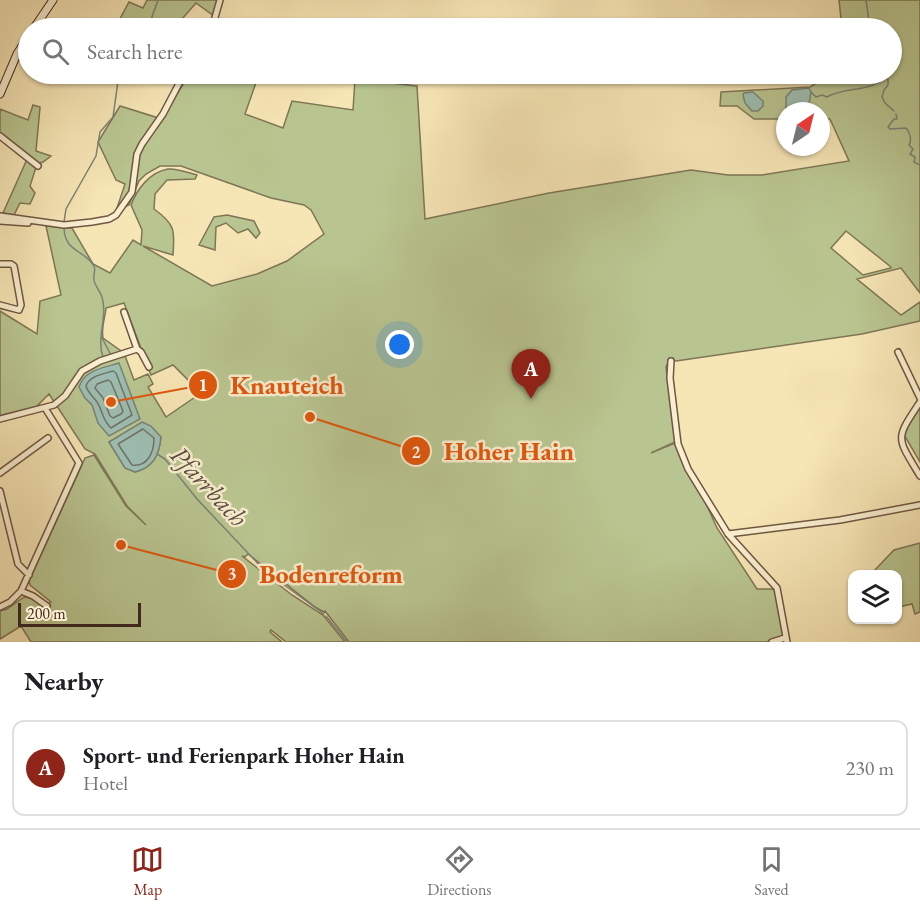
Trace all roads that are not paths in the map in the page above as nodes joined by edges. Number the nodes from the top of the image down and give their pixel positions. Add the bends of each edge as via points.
1 (53, 0) edge
2 (220, 0) edge
3 (41, 18) edge
4 (215, 18) edge
5 (18, 52) edge
6 (179, 84) edge
7 (0, 94) edge
8 (0, 136) edge
9 (38, 166) dead end
10 (0, 216) edge
11 (0, 221) edge
12 (38, 223) junction
13 (0, 264) edge
14 (0, 305) edge
15 (124, 312) dead end
16 (137, 349) junction
17 (898, 352) dead end
18 (671, 361) dead end
19 (149, 367) dead end
20 (920, 400) edge
21 (45, 408) junction
22 (0, 419) edge
23 (54, 434) junction
24 (0, 473) edge
25 (920, 476) edge
26 (0, 491) edge
27 (920, 506) edge
28 (2, 511) edge
29 (8, 527) junction
30 (0, 529) edge
31 (728, 534) junction
32 (29, 575) junction
33 (21, 591) junction
34 (46, 606) dead end
35 (0, 607) edge
36 (786, 640) edge
37 (772, 642) edge

1 - 3 street
2 - 4 street
5 - 7 street
6 - 12 street via 137,154 132,192 116,215 64,225
8 - 9 street
10 - 12 street
11 - 12 street
13 - 14 street via 14,266 21,309
15 - 16 street
16 - 19 street
16 - 21 street via 82,371 60,401
17 - 20 street
18 - 31 street via 679,446 688,469
20 - 25 street via 901,434 902,445
21 - 22 street
21 - 23 street
23 - 24 street
23 - 32 street via 79,463
26 - 28 street
27 - 31 street
28 - 29 street
29 - 30 street
29 - 32 street via 18,564
31 - 36 street via 777,588
32 - 33 street
33 - 34 street
33 - 35 street
36 - 37 street

